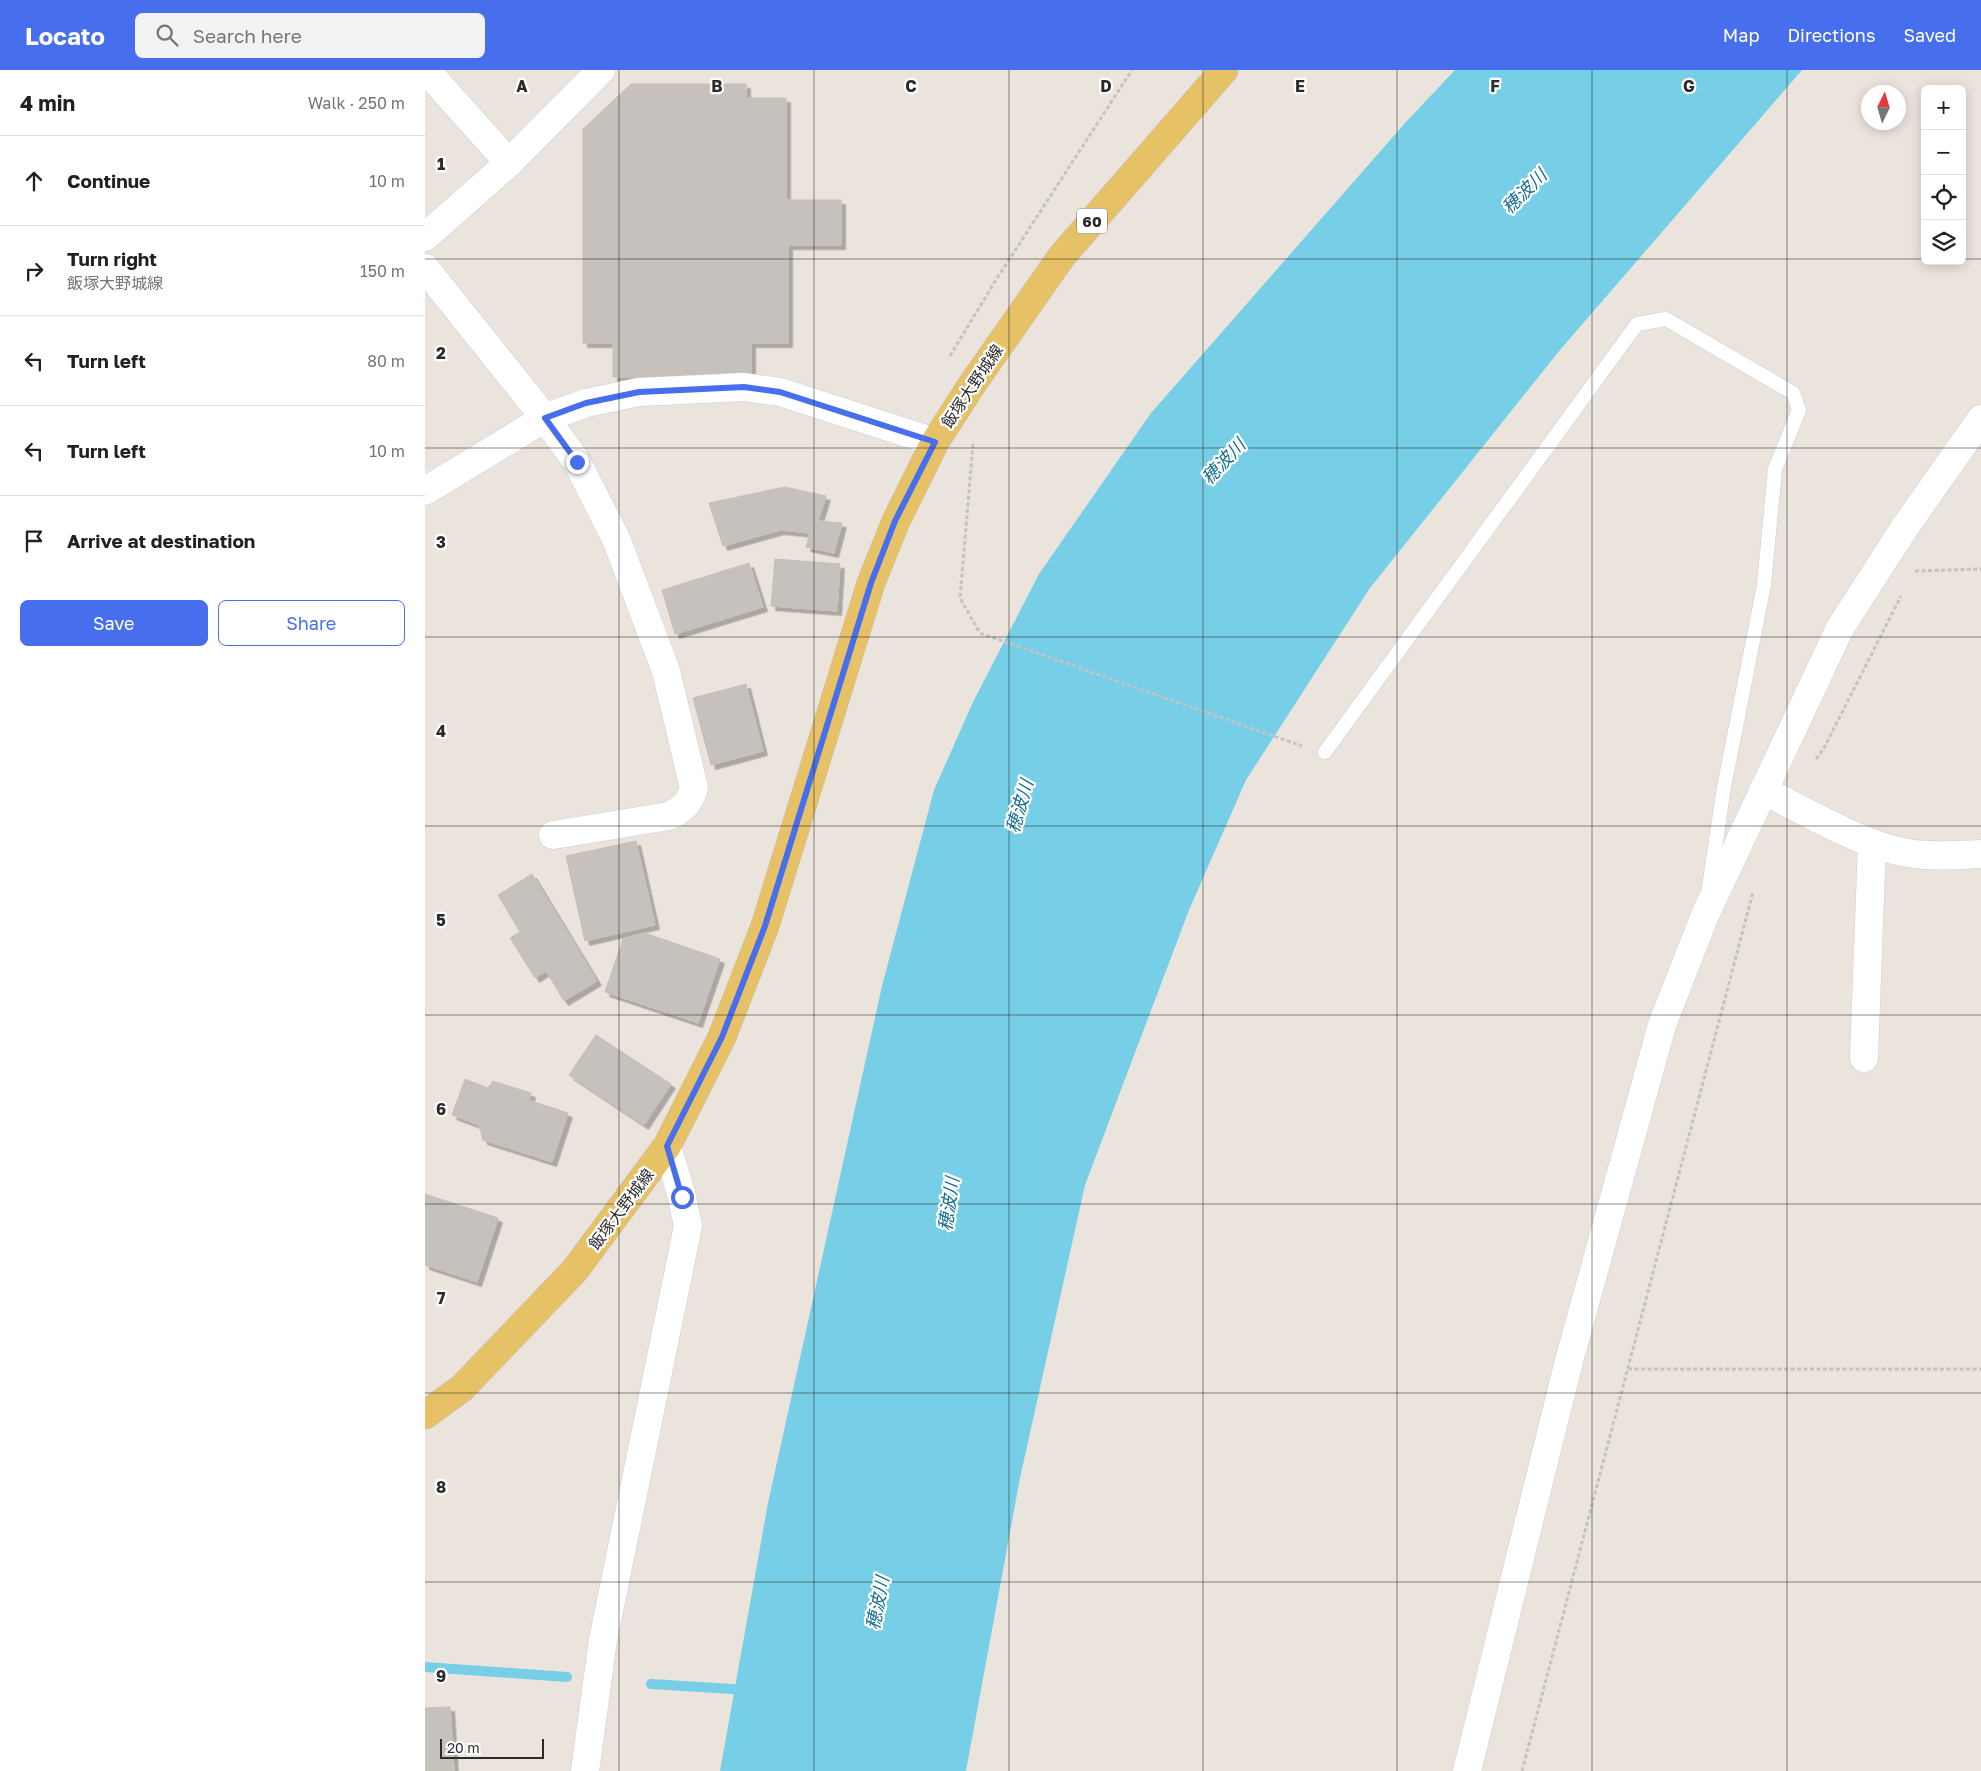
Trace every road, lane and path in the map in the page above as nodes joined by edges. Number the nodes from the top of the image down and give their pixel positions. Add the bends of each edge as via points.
1 (427, 70) edge
2 (601, 70) edge
3 (1132, 70) edge
4 (1225, 70) edge
5 (509, 163) junction
6 (425, 237) edge
7 (425, 268) edge
8 (949, 358) dead end
9 (545, 418) junction
10 (1981, 419) edge
11 (974, 437) dead end
12 (935, 442) junction
13 (425, 491) edge
14 (1981, 569) edge
15 (1914, 571) dead end
16 (1905, 589) dead end
17 (1285, 742) dead end
18 (1325, 752) dead end
19 (1814, 761) dead end
20 (1763, 790) junction
21 (553, 835) dead end
22 (1872, 843) junction
23 (1981, 854) edge
24 (1755, 885) dead end
25 (1705, 915) junction
26 (1864, 1058) dead end
27 (667, 1146) junction
28 (1627, 1368) junction
29 (1981, 1369) edge
30 (425, 1415) edge
31 (585, 1771) edge
32 (1467, 1771) edge
33 (1521, 1771) edge

1 - 5 street
2 - 5 street
3 - 8 path
4 - 12 main road, 飯塚大野城線 / 60 via 1061,256
5 - 6 street
7 - 9 street
9 - 12 street via 586,403 639,392 744,387 780,392
9 - 13 street
9 - 21 street via 577,462 617,541 666,672 694,788 683,809 669,816
10 - 20 street via 1839,628
11 - 17 path via 961,598 980,633
12 - 27 main road, 飯塚大野城線 / 60 via 895,521 871,583 765,926 722,1037
14 - 15 path
16 - 19 path via 1824,748
18 - 25 lane via 1637,324 1667,319 1793,393 1799,410 1775,469 1764,585 1724,787
20 - 22 street
20 - 25 street
22 - 23 street via 1907,853
22 - 26 street
24 - 28 path
25 - 32 street via 1662,1025 1574,1341
27 - 30 main road, 飯塚大野城線 / 60 via 575,1270 462,1388
27 - 31 street via 687,1226 603,1640
28 - 29 path
28 - 33 path

